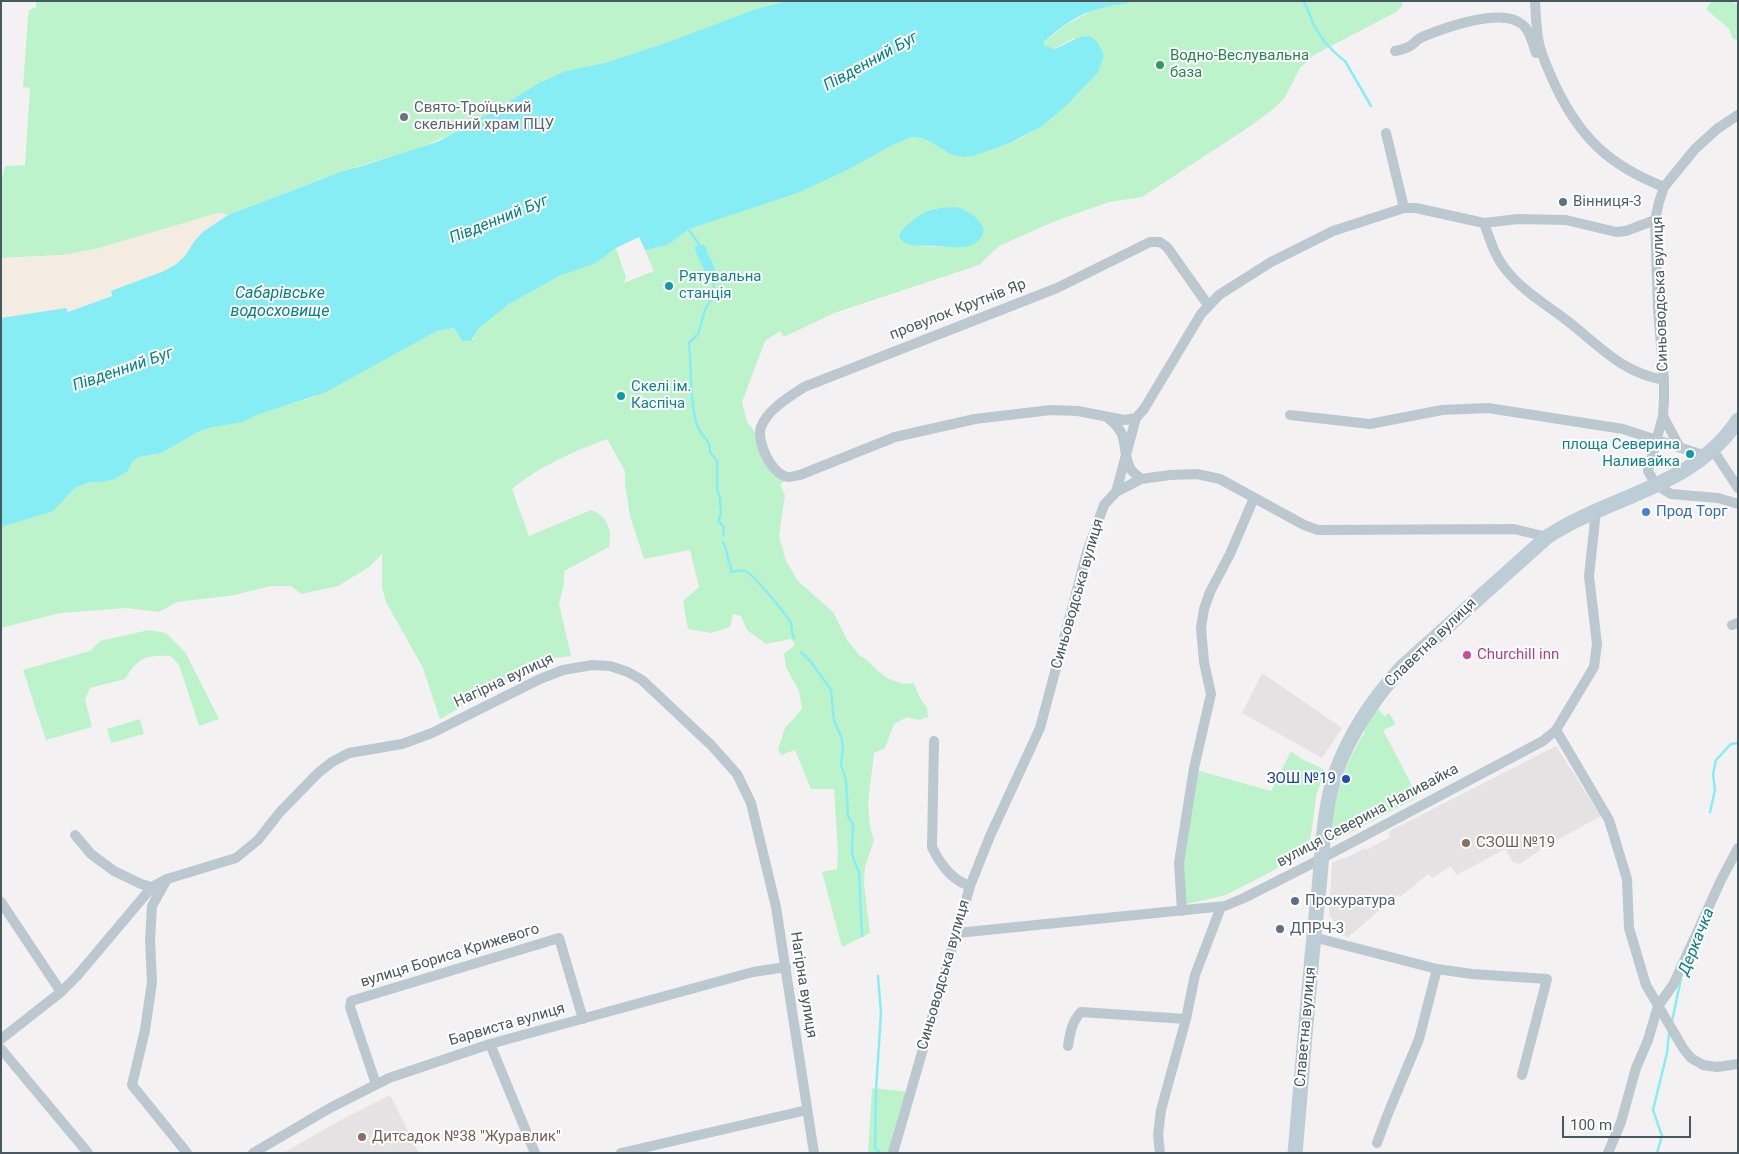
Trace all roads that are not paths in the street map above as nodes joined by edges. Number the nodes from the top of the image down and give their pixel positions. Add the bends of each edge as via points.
1 (1535, 1) edge
2 (1395, 51) dead end
3 (1550, 74) junction
4 (1738, 115) edge
5 (1386, 133) dead end
6 (1664, 187) junction
7 (1404, 208) junction
8 (1655, 220) junction
9 (1484, 223) junction
10 (1208, 305) junction
11 (1664, 380) junction
12 (1290, 415) dead end
13 (1663, 416) junction
14 (1108, 418) junction
15 (1136, 418) junction
16 (1738, 420) edge
17 (1657, 441) junction
18 (1679, 446) junction
19 (1126, 450) junction
20 (1709, 453) junction
21 (1141, 479) junction
22 (1656, 485) junction
23 (1738, 488) edge
24 (1116, 492) junction
25 (1254, 498) junction
26 (1738, 504) edge
27 (1596, 511) junction
28 (1547, 537) junction
29 (1556, 730) junction
30 (934, 741) dead end
31 (75, 835) dead end
32 (1738, 848) edge
33 (1322, 858) junction
34 (167, 879) junction
35 (152, 886) junction
36 (970, 886) junction
37 (1, 902) edge
38 (1221, 907) junction
39 (1182, 911) junction
40 (957, 933) junction
41 (1313, 937) junction
42 (786, 967) junction
43 (1438, 969) junction
44 (62, 992) junction
45 (1658, 1006) junction
46 (1186, 1018) junction
47 (583, 1019) junction
48 (1, 1039) edge
49 (490, 1044) junction
50 (1068, 1046) dead end
51 (1, 1049) edge
52 (1738, 1064) edge
53 (1522, 1075) dead end
54 (376, 1084) junction
55 (807, 1110) junction
56 (1378, 1143) dead end
57 (88, 1153) edge
58 (187, 1153) edge
59 (253, 1153) edge
60 (535, 1153) edge
61 (621, 1153) edge
62 (814, 1153) edge
63 (892, 1153) edge
64 (1160, 1153) edge
65 (1295, 1153) edge
66 (1608, 1153) edge

1 - 3 street via 1539,46
2 - 3 street via 1410,46 1419,38 1463,22 1502,18 1524,26 1539,61
3 - 6 street via 1568,112 1584,134 1623,166
4 - 6 street, Синьоводська вулиця via 1695,149
5 - 7 street
6 - 8 street, Синьоводська вулиця
7 - 9 street
7 - 10 street via 1333,231 1278,258
8 - 9 street via 1616,232 1566,220 1518,219
8 - 11 street, Синьоводська вулиця
9 - 11 street via 1505,270 1520,286 1602,351 1625,366
10 - 14 street, провулок Крутнів Яр via 1167,247 1160,242 1150,242 1057,288 813,382 766,418 760,438 770,462 778,472 788,477 895,437 975,419 1051,410
10 - 15 street
11 - 13 street, Синьоводська вулиця
12 - 17 street via 1370,424 1442,410 1488,408 1623,429
13 - 17 street, Синьоводська вулиця
13 - 18 street, Синьоводська вулиця
14 - 15 street
14 - 19 street via 1121,432
15 - 19 street
16 - 20 main road via 1723,441
17 - 18 street
17 - 22 street, Синьоводська вулиця via 1648,471
18 - 20 street
19 - 21 street via 1130,469
19 - 24 street
20 - 22 main road
20 - 23 street
21 - 24 street, Синьоводська вулиця
21 - 25 street, Синьоводська вулиця via 1208,475 1220,478
22 - 26 street via 1676,496 1718,498
22 - 27 main road
24 - 36 street, Синьоводська вулиця via 1104,505 1088,552 1040,728
25 - 28 street, Синьоводська вулиця via 1318,530 1514,529
25 - 39 street via 1204,609 1201,628 1210,694 1179,863
27 - 28 main road
27 - 29 street, вулиця Северина Наливайка via 1588,576 1597,644 1594,667
28 - 33 main road, Славетна вулиця via 1434,637 1382,690 1355,730 1336,771 1324,820
29 - 33 street, вулиця Северина Наливайка via 1544,741
29 - 45 street via 1609,820 1627,879 1629,928 1646,985
30 - 36 street via 932,847 939,863 959,883
31 - 35 street via 91,854 114,872
32 - 45 street via 1673,985
33 - 38 street, вулиця Северина Наливайка
33 - 41 main road, Славетна вулиця
34 - 35 street, Нагірна вулиця
34 - 42 street, Нагірна вулиця via 236,858 258,840 280,812 332,762 349,754 402,744 563,670 592,664 610,666 642,680 737,774 751,803 758,828
34 - 58 street via 152,906 152,982 132,1085
35 - 44 street
36 - 40 street, Синьоводська вулиця
37 - 44 street
38 - 39 street, вулиця Северина Наливайка
38 - 46 street via 1195,975
39 - 40 street, вулиця Северина Наливайка
40 - 63 street, Синьоводська вулиця
41 - 43 street
41 - 65 main road, Славетна вулиця
42 - 47 street, Барвиста вулиця via 753,972
42 - 55 street, Нагірна вулиця
43 - 53 street via 1547,979
43 - 56 street via 1418,1039
44 - 48 street
45 - 52 street via 1691,1058 1703,1066
45 - 66 street via 1636,1068 1622,1122
46 - 50 street via 1081,1012 1072,1026
46 - 64 street via 1161,1110
47 - 49 street, Барвиста вулиця
47 - 54 street, вулиця Бориса Крижевого via 559,938 401,985 352,1001 350,1007
49 - 54 street, Барвиста вулиця
49 - 60 street
51 - 57 street
54 - 59 street, Барвиста вулиця
55 - 61 street
55 - 62 street, Нагірна вулиця

